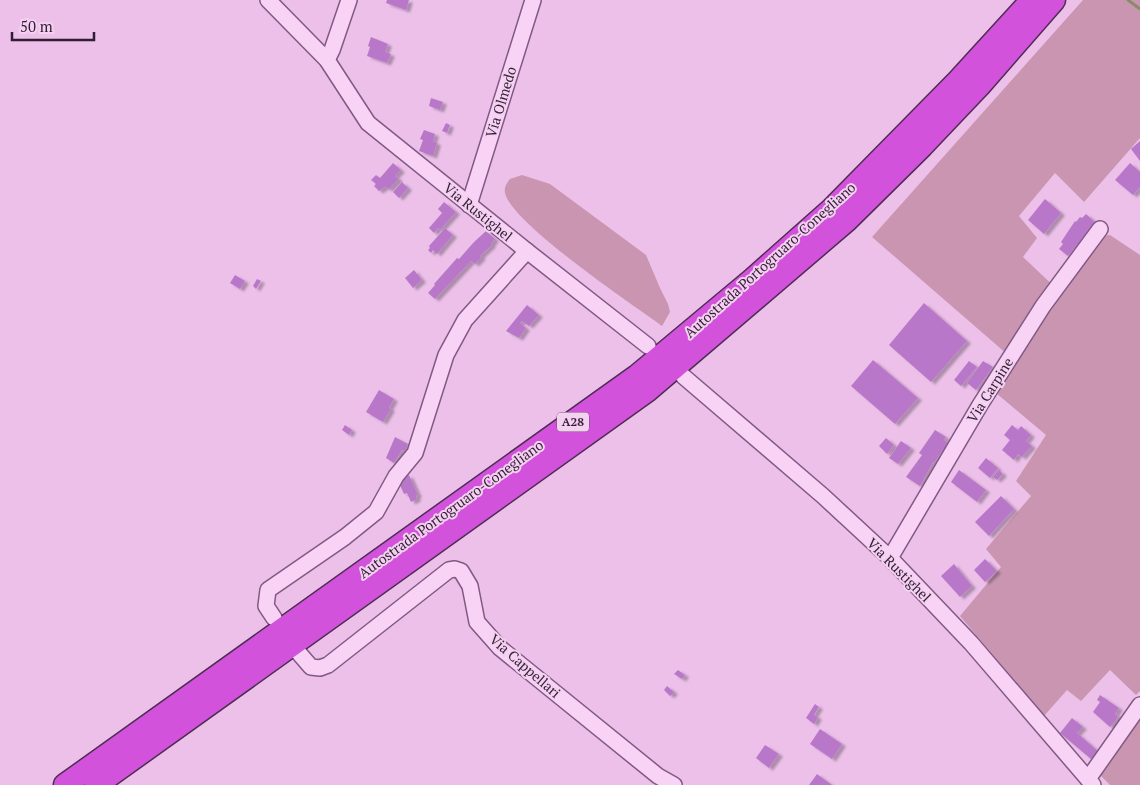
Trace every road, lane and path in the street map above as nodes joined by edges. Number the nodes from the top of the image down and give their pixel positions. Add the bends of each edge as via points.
1 (268, 0) edge
2 (349, 0) edge
3 (534, 0) edge
4 (1032, 0) edge
5 (1054, 0) edge
6 (327, 60) junction
7 (469, 205) junction
8 (1100, 229) dead end
9 (526, 251) junction
10 (648, 346) dead end
11 (684, 376) dead end
12 (890, 558) junction
13 (274, 618) dead end
14 (298, 652) dead end
15 (1140, 705) edge
16 (655, 780) edge
17 (1090, 782) edge
18 (65, 785) edge
19 (96, 785) edge
20 (674, 785) edge

1 - 6 street, Via Rustighel
2 - 6 street
3 - 7 street, Via Olmedo
4 - 18 highway, Autostrada Portogruaro-Conegliano / A28 via 959,80 832,209 637,376
5 - 19 highway, Autostrada Portogruaro-Conegliano / A28 via 979,86 846,221 648,390
6 - 7 street, Via Rustighel via 368,123
7 - 9 street, Via Rustighel
8 - 12 street, Via Carpine via 1043,306
9 - 10 street, Via Rustighel
9 - 13 street via 465,320 446,355 415,453 396,476 376,512 345,538 268,590 266,606
11 - 12 street, Via Rustighel
12 - 17 street, Via Rustighel via 971,643
14 - 16 street, Via Cappellari via 311,667 328,665 449,570 461,571 470,586 477,622 500,648
15 - 17 street
16 - 20 street, Via Cappellari

